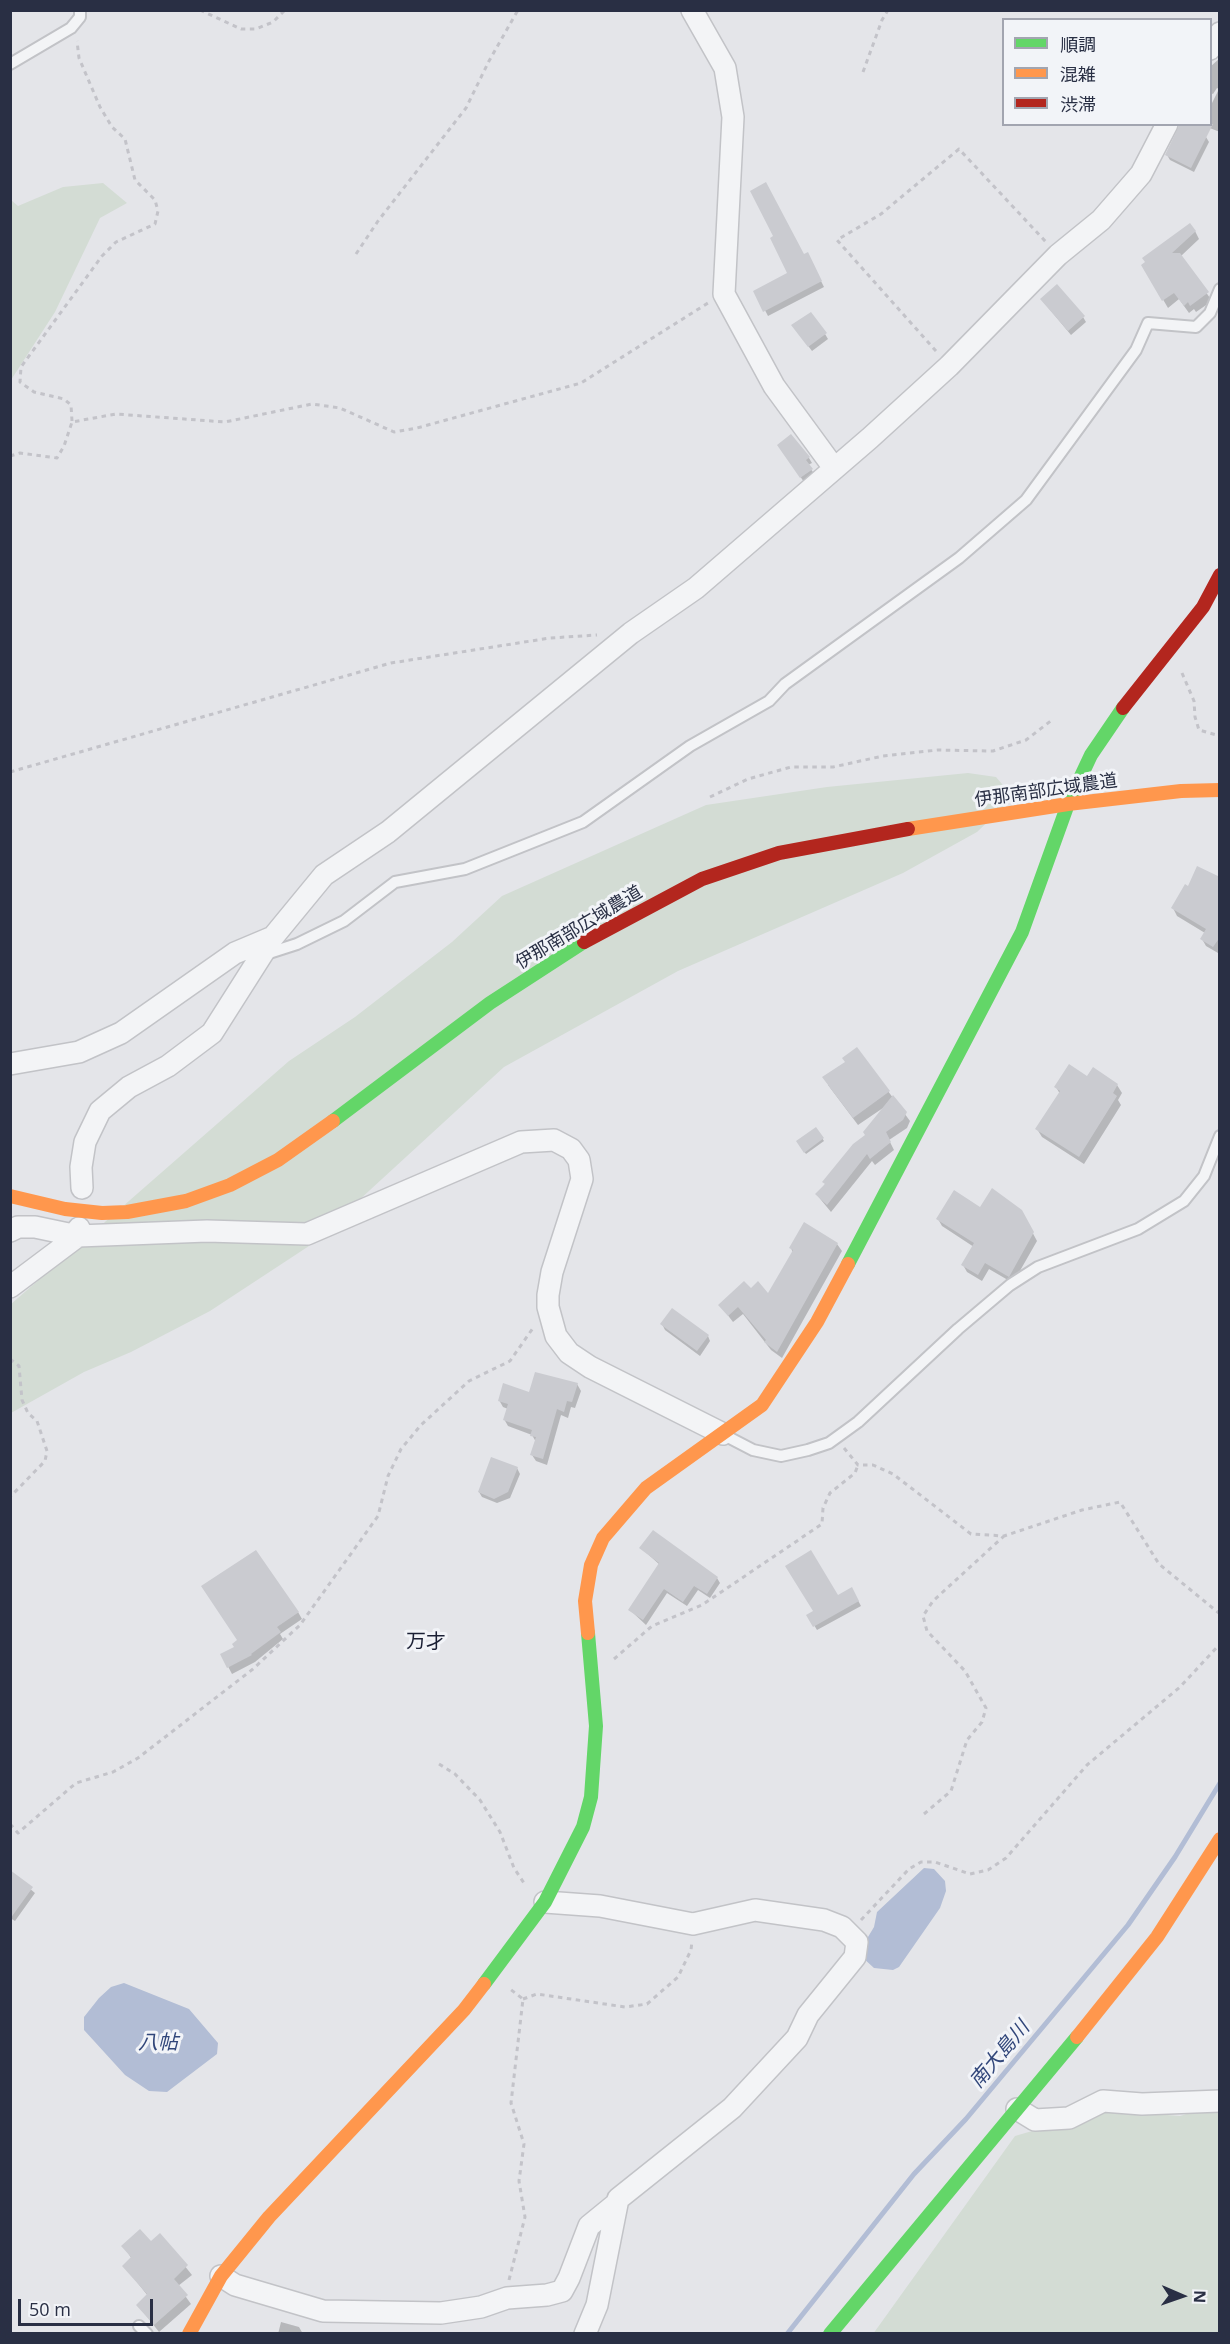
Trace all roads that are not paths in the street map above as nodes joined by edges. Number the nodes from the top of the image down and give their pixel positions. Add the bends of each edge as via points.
1 (80, 10) edge
2 (692, 10) edge
3 (1220, 33) edge
4 (1212, 46) edge
5 (10, 64) edge
6 (1166, 126) edge
7 (1220, 289) edge
8 (834, 468) junction
9 (1220, 575) edge
10 (1203, 608) junction
11 (1220, 608) edge
12 (1220, 790) edge
13 (1068, 804) junction
14 (273, 937) junction
15 (261, 955) junction
16 (10, 1064) edge
17 (1220, 1136) edge
18 (82, 1188) dead end
19 (10, 1196) edge
20 (10, 1231) edge
21 (78, 1231) junction
22 (10, 1287) edge
23 (723, 1434) junction
24 (1220, 1839) edge
25 (545, 1902) junction
26 (1220, 2101) edge
27 (1017, 2109) junction
28 (616, 2204) junction
29 (221, 2276) junction
30 (189, 2334) edge
31 (585, 2334) edge
32 (830, 2334) edge

1 - 5 lane via 80,17 71,28
2 - 8 street via 725,68 733,117 724,294 774,386
3 - 4 street
6 - 8 street via 1141,174 1101,220 1058,255 949,366
7 - 15 lane via 1210,313 1196,327 1148,323 1136,350 1026,500 959,558 785,684 769,701 690,746 582,822 465,869 395,882 344,921 297,944
8 - 14 street via 696,588 631,633 388,832 324,875
9 - 10 street
10 - 11 lane
10 - 13 street via 1110,723 1090,754
12 - 13 street, 伊那南部広域農道
13 - 19 street, 伊那南部広域農道 via 855,837 779,853 702,879 581,943 490,1003 278,1160 219,1189 155,1209 102,1213
13 - 23 street via 1022,932 817,1322 762,1405
14 - 15 street
14 - 16 street via 235,953 121,1034 79,1052
15 - 18 street via 212,1033 168,1066 129,1087 100,1111 85,1142
17 - 23 lane via 1204,1176 1184,1201 1138,1229 1038,1267 1010,1285 858,1422 835,1438 782,1456 753,1450
20 - 21 street via 18,1227
21 - 22 street
21 - 23 street via 308,1234 521,1142 554,1140 571,1149 579,1160 582,1179 552,1272 548,1307 556,1336 569,1353
23 - 25 street via 646,1488 603,1538 591,1565 585,1601 596,1726 591,1797 583,1827
24 - 27 street via 1157,1937
25 - 28 street via 600,1906 693,1924 755,1910 824,1920 842,1927 857,1942 855,1957 808,2015 797,2038 732,2108
25 - 29 street via 464,2010 269,2217
26 - 27 street via 1142,2104 1103,2100 1069,2118 1035,2120
27 - 32 street
28 - 29 street via 589,2226 561,2291 507,2298 482,2307 441,2313 323,2311 271,2298
28 - 31 street via 597,2305
29 - 30 street

